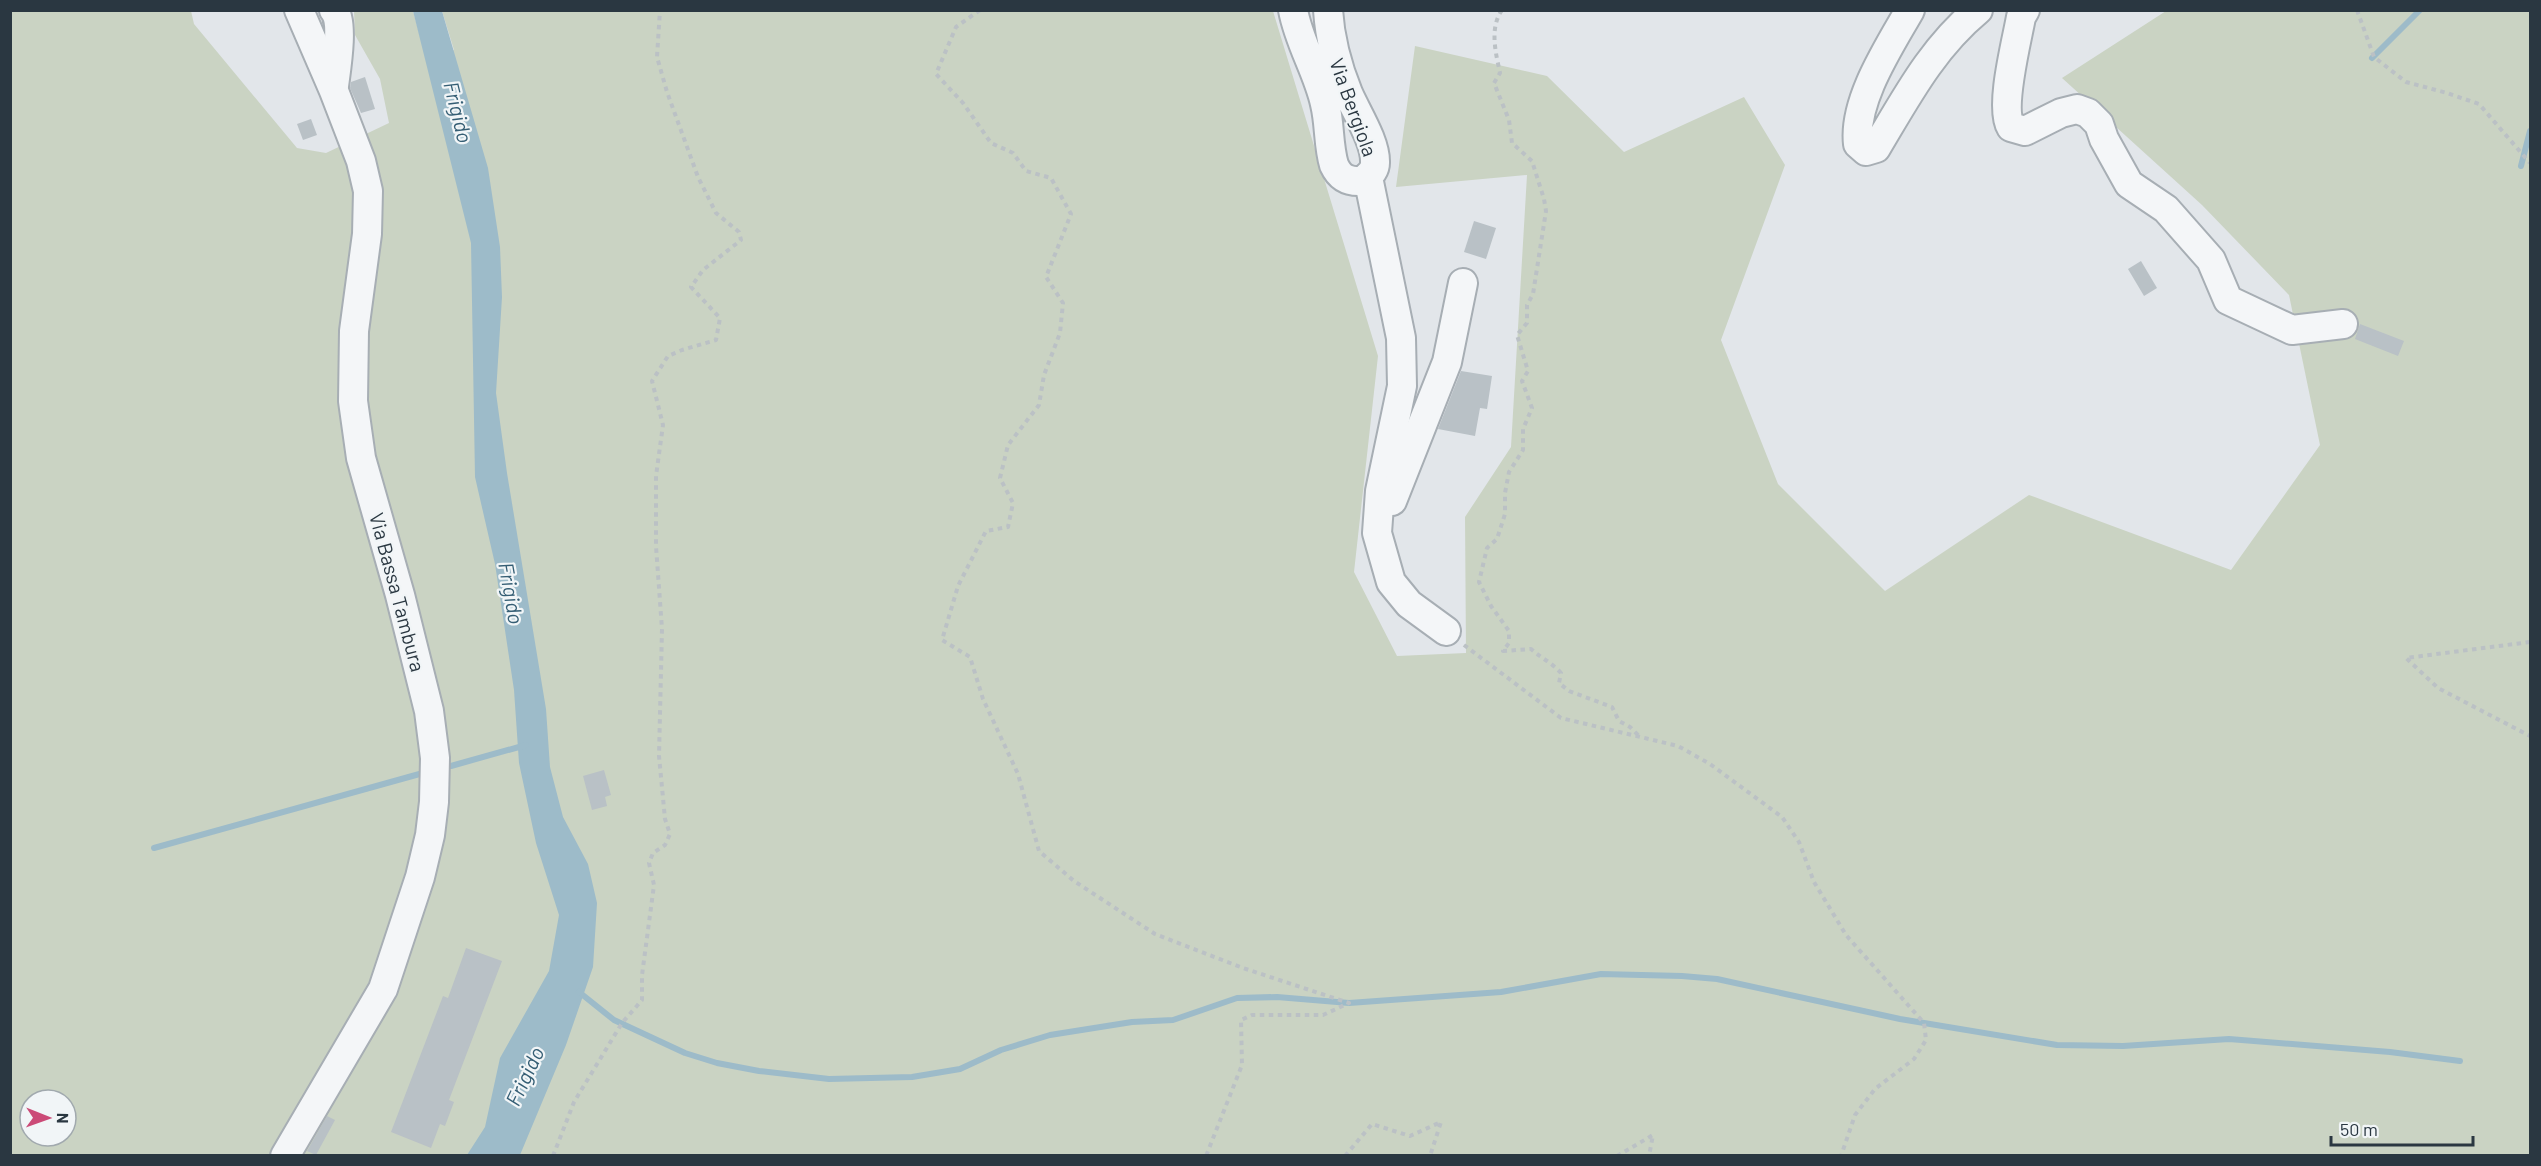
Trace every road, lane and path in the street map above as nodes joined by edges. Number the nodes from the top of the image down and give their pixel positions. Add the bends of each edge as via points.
1 (299, 10) edge
2 (334, 10) edge
3 (660, 10) edge
4 (980, 10) edge
5 (1293, 10) edge
6 (1328, 10) edge
7 (1502, 10) edge
8 (1910, 10) edge
9 (1978, 10) edge
10 (2025, 10) edge
11 (2357, 10) edge
12 (334, 91) junction
13 (2530, 163) edge
14 (1368, 177) junction
15 (1463, 284) dead end
16 (2343, 324) dead end
17 (1377, 534) junction
18 (1446, 631) joint
19 (2530, 642) edge
20 (2530, 736) edge
21 (1640, 737) junction
22 (285, 1155) edge
23 (553, 1155) edge
24 (1206, 1155) edge
25 (1345, 1155) edge
26 (1430, 1155) edge
27 (1617, 1155) edge
28 (1649, 1155) edge
29 (1840, 1155) edge

1 - 12 street, Via Bassa Tambura
2 - 12 street via 338,15 338,38
3 - 23 path via 657,57 667,92 698,177 716,213 739,232 741,240 703,270 691,287 720,318 716,340 668,356 652,381 663,424 656,476 662,629 659,756 664,819 670,834 648,863 654,885 642,1000 622,1023 574,1102
4 - 24 path via 956,27 936,74 992,143 1013,153 1026,171 1051,178 1071,214 1046,277 1063,303 1060,333 1044,375 1040,405 1008,445 1000,478 1013,503 1008,528 986,531 958,586 942,640 970,657 983,699 1018,774 1039,851 1074,881 1155,934 1349,1003 1323,1015 1252,1015 1241,1020 1242,1065
5 - 14 street, Via Bergiola via 1296,28 1320,84 1331,156 1338,173 1355,182
6 - 14 street, Via Bergiola via 1330,38 1375,162
7 - 21 path via 1494,38 1500,73 1494,83 1509,120 1512,142 1532,161 1546,211 1533,294 1527,305 1527,323 1517,335 1528,371 1522,381 1532,408 1523,429 1523,450 1509,471 1505,514 1497,539 1487,548 1479,582 1509,631 1509,643 1503,651 1531,649 1561,673 1559,683 1569,691 1612,707 1619,721
8 - 9 street via 1877,67 1858,123 1858,144 1866,151 1876,147 1919,74 1959,26
10 - 16 street via 2009,77 2007,117 2011,127 2025,131 2061,113 2077,109 2088,113 2099,124 2130,184 2166,209 2211,260 2228,300 2292,330
11 - 13 path via 2374,57 2406,82 2479,104
12 - 22 street, Via Bassa Tambura via 361,161 368,191 367,234 354,331 354,401 361,458 429,711 435,758 434,802 420,877 383,988
14 - 17 street via 1401,338 1402,386 1380,491
15 - 17 street via 1447,362
17 - 18 street via 1392,582 1409,604
18 - 21 path via 1561,718
19 - 20 path via 2406,658 2438,688
21 - 29 path via 1678,746 1710,764 1782,817 1799,842 1814,882 1846,935 1924,1023 1926,1040 1914,1059 1875,1089 1855,1115
25 - 26 path via 1372,1124 1410,1136 1441,1122
27 - 28 path via 1653,1135

